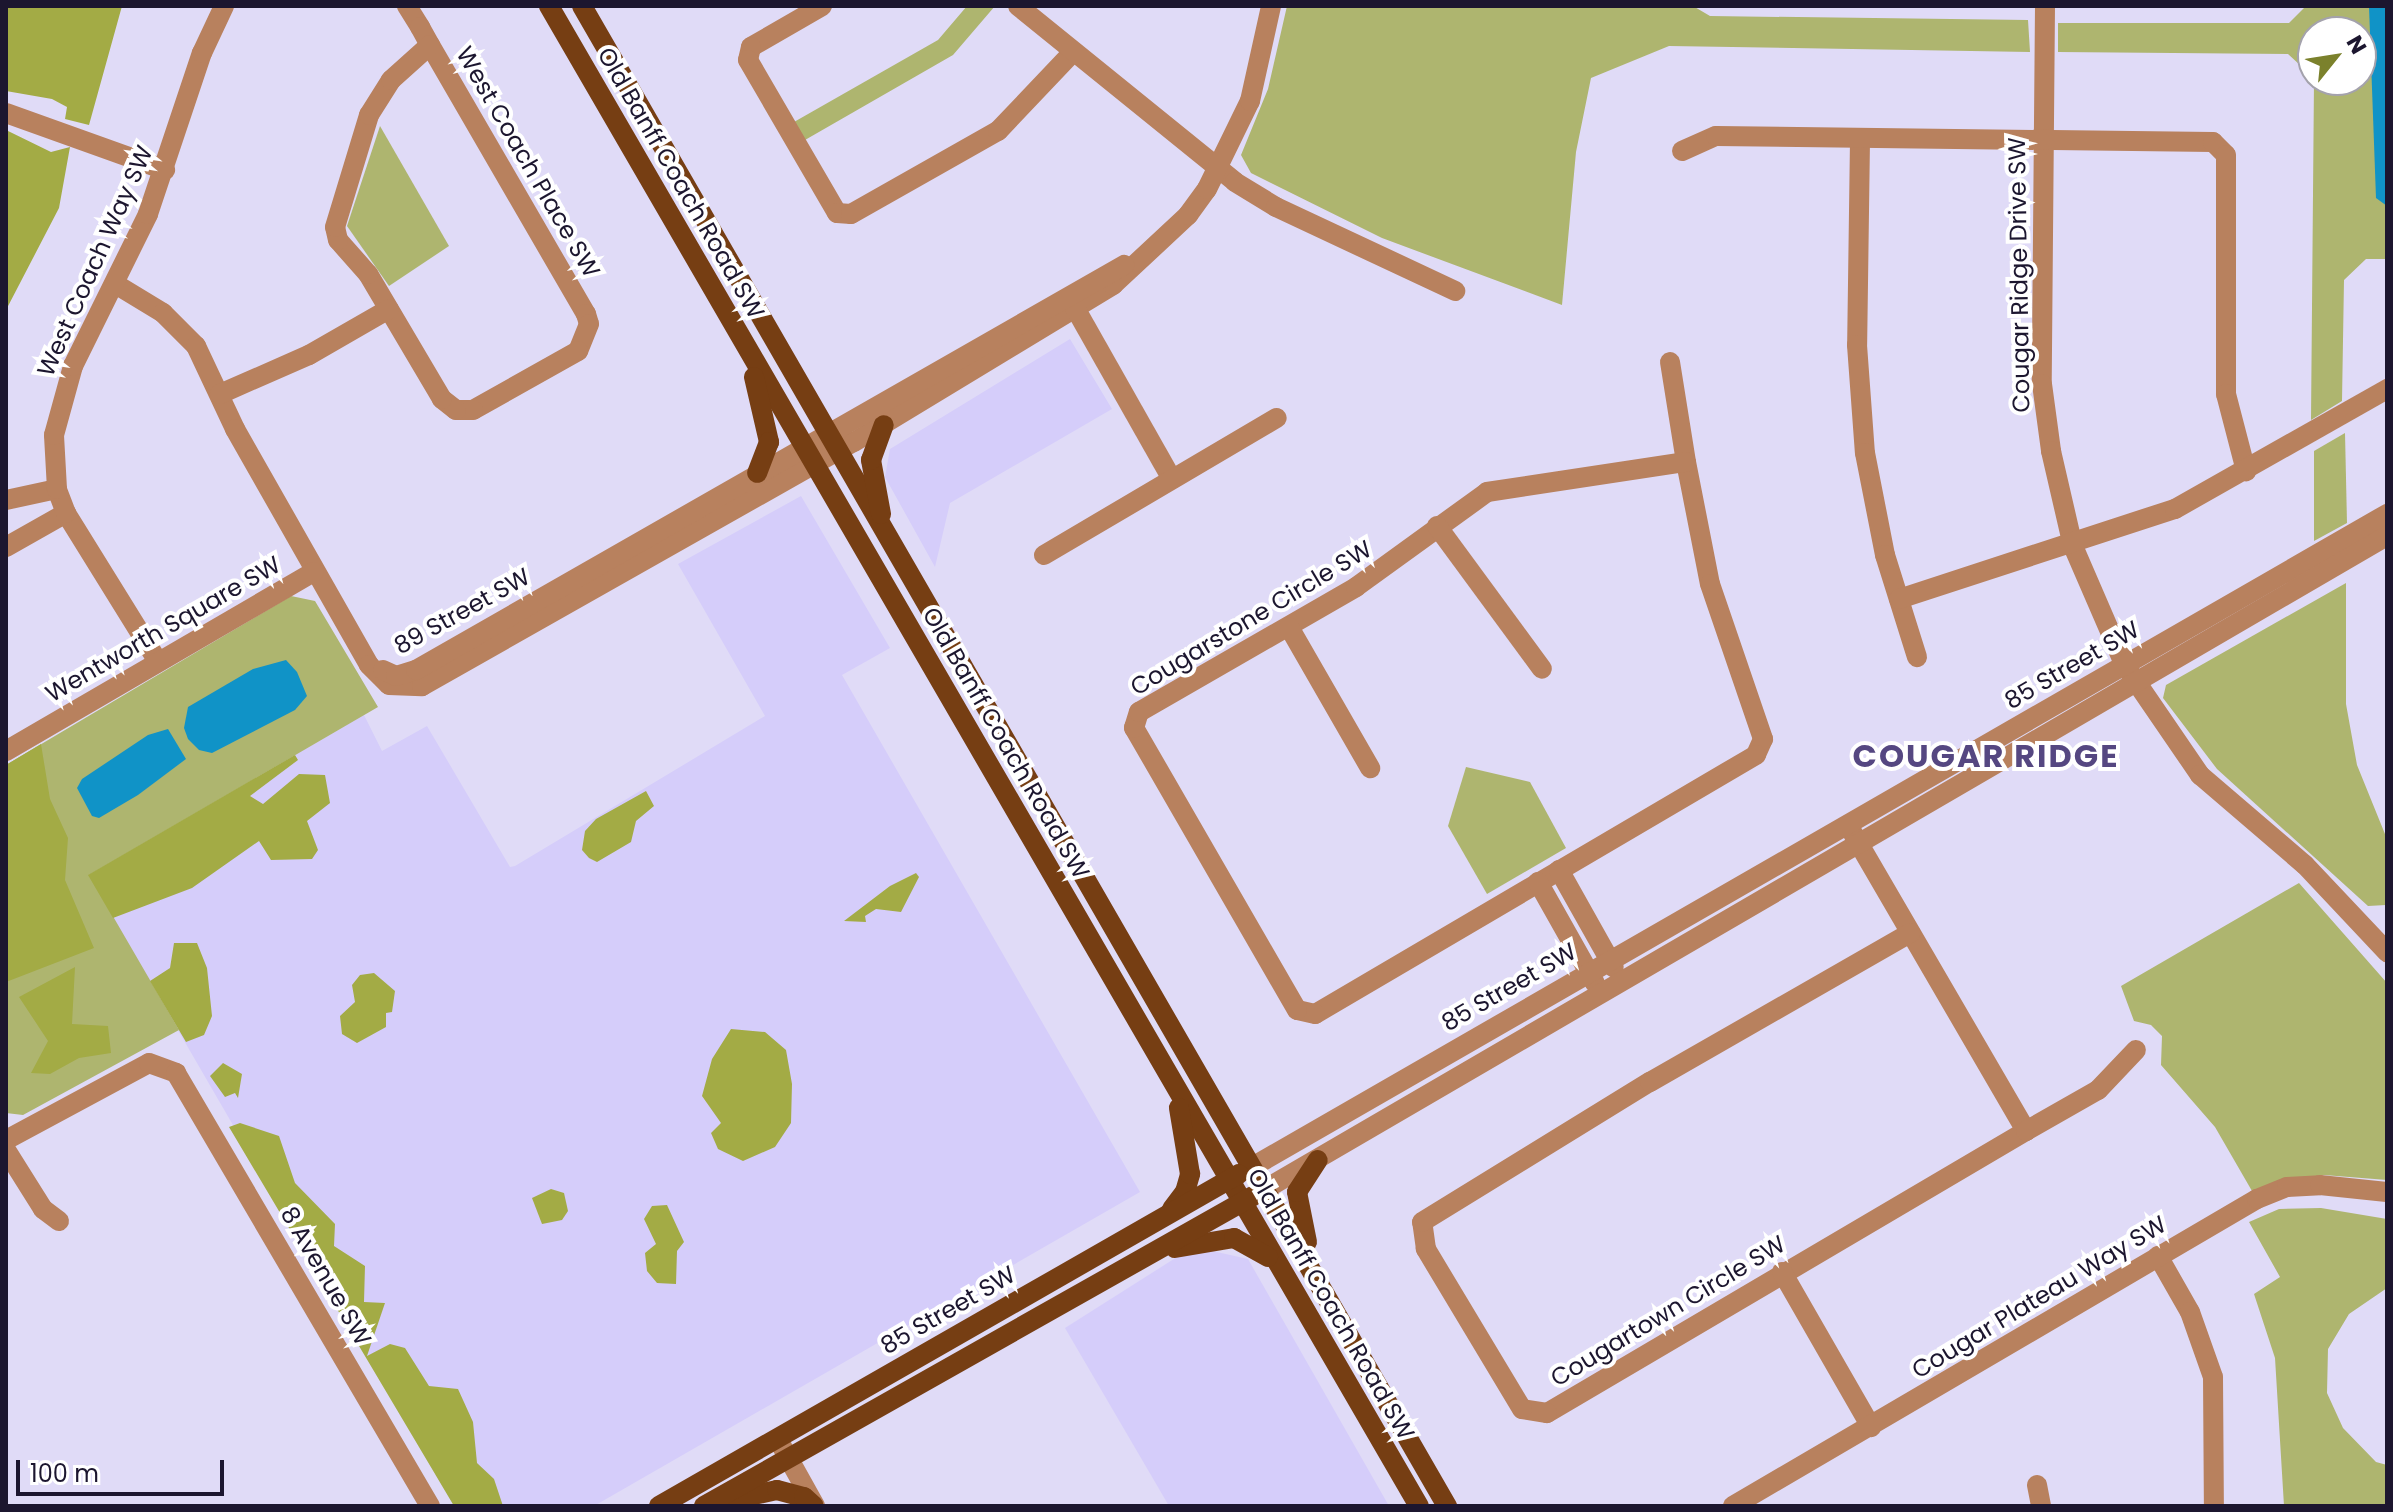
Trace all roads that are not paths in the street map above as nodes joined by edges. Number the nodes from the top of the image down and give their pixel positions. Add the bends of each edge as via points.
1 (224, 6) edge
2 (407, 6) edge
3 (549, 6) edge
4 (582, 6) edge
5 (822, 6) edge
6 (1018, 6) edge
7 (1271, 6) edge
8 (2045, 6) edge
9 (430, 45) junction
10 (1071, 54) junction
11 (6, 113) edge
12 (1860, 140) junction
13 (2042, 140) junction
14 (1682, 151) dead end
15 (165, 170) junction
16 (1217, 170) junction
17 (117, 285) junction
18 (1455, 291) dead end
19 (1072, 303) junction
20 (389, 309) junction
21 (741, 339) junction
22 (982, 354) junction
23 (1670, 362) dead end
24 (2387, 389) edge
25 (220, 394) junction
26 (1277, 418) dead end
27 (884, 425) junction
28 (826, 432) junction
29 (802, 446) junction
30 (837, 452) junction
31 (1686, 462) junction
32 (814, 465) junction
33 (2246, 471) junction
34 (757, 473) junction
35 (1172, 479) junction
36 (57, 489) junction
37 (6, 500) edge
38 (66, 513) junction
39 (2387, 514) edge
40 (1437, 526) junction
41 (680, 529) junction
42 (2387, 536) edge
43 (887, 537) junction
44 (2073, 546) junction
45 (6, 547) edge
46 (1044, 555) dead end
47 (314, 572) junction
48 (1899, 599) junction
49 (1289, 627) junction
50 (1917, 657) dead end
51 (157, 660) junction
52 (2124, 664) junction
53 (1542, 669) dead end
54 (390, 680) joint
55 (2136, 685) junction
56 (6, 751) edge
57 (1370, 768) dead end
58 (1848, 825) junction
59 (1858, 844) junction
60 (1559, 870) junction
61 (1538, 882) junction
62 (2381, 928) edge
63 (1910, 933) junction
64 (2387, 952) edge
65 (1609, 959) junction
66 (1588, 971) junction
67 (1621, 982) junction
68 (1601, 993) junction
69 (2136, 1050) dead end
70 (1164, 1067) junction
71 (2026, 1131) junction
72 (6, 1140) edge
73 (6, 1150) edge
74 (1318, 1160) junction
75 (1254, 1166) junction
76 (1228, 1180) junction
77 (1267, 1188) junction
78 (2387, 1192) edge
79 (1241, 1203) junction
80 (1163, 1216) junction
81 (59, 1221) dead end
82 (1148, 1256) junction
83 (2158, 1256) junction
84 (1280, 1270) junction
85 (1782, 1272) junction
86 (1330, 1302) junction
87 (1871, 1427) junction
88 (777, 1438) junction
89 (788, 1458) junction
90 (430, 1506) edge
91 (659, 1506) edge
92 (705, 1506) edge
93 (814, 1506) edge
94 (1419, 1506) edge
95 (1447, 1506) edge
96 (1733, 1506) edge
97 (2214, 1506) edge

1 - 15 street, West Coach Way SW via 202,53
2 - 9 street
3 - 21 main road, Old Banff Coach Road SW
4 - 28 main road, Old Banff Coach Road SW
5 - 10 street via 751,47 748,60 837,213 851,214 998,131
6 - 10 street
7 - 16 street via 1250,101
8 - 13 street, Cougar Ridge Drive SW
9 - 20 street, West Coach Place SW via 401,68 369,115 336,218 338,240
9 - 20 street, West Coach Place SW via 586,314 589,332 578,351 481,407 456,410 442,399
10 - 16 street
11 - 15 street
12 - 13 street
12 - 14 street via 1716,136
12 - 48 street via 1860,404 1875,510
13 - 33 street via 2213,142 2226,155 2226,394
13 - 44 street, Cougar Ridge Drive SW via 2042,384
15 - 17 street, West Coach Way SW
16 - 18 street via 1276,207
16 - 19 street via 1188,215 1113,285
17 - 25 street via 182,330
17 - 36 street, West Coach Way SW via 61,401 54,435
19 - 22 street
19 - 35 street
20 - 25 street via 309,355
21 - 29 main road, Old Banff Coach Road SW
21 - 34 main road via 768,434
22 - 27 street
22 - 28 street
23 - 31 street
24 - 33 street
25 - 47 street
26 - 35 street
27 - 30 street
27 - 43 main road via 871,460
28 - 29 street
28 - 30 main road, Old Banff Coach Road SW
29 - 32 main road, Old Banff Coach Road SW
29 - 34 street, 89 Street SW
30 - 32 street, 89 Street SW
30 - 43 main road, Old Banff Coach Road SW
31 - 40 street, Cougarstone Circle SW via 1505,487 1462,506
31 - 60 street, Cougarstone Circle SW via 1710,584 1763,739 1756,755
32 - 41 street, 89 Street SW
32 - 70 main road, Old Banff Coach Road SW
33 - 44 street via 2175,509
34 - 41 street, 89 Street SW
35 - 46 street
36 - 37 street
36 - 38 street, West Coach Way SW
38 - 45 street
38 - 51 street, West Coach Way SW
39 - 52 street, 85 Street SW
40 - 49 street, Cougarstone Circle SW via 1374,575
40 - 53 street
41 - 54 street, 89 Street SW via 562,597
42 - 55 street, 85 Street SW
43 - 75 main road, Old Banff Coach Road SW
44 - 48 street
44 - 52 street, Cougar Ridge Drive SW
47 - 51 street, Wentworth Square SW
47 - 54 street, Wentworth Square SW via 357,647
48 - 50 street
49 - 57 street
49 - 61 street, Cougarstone Circle SW via 1139,712 1134,728 1297,1010 1315,1014
51 - 56 street, Wentworth Square SW
52 - 55 street, Cougar Ridge Drive SW
52 - 58 street, 85 Street SW
55 - 59 street, 85 Street SW
55 - 62 street, Cougar Ridge Drive SW via 2200,775
58 - 59 street
58 - 65 street, 85 Street SW
59 - 63 street
59 - 67 street, 85 Street SW
60 - 61 street, Cougarstone Circle SW
60 - 65 street
61 - 66 street
62 - 64 street, Cougar Ridge Drive SW
63 - 71 street
63 - 85 street, Cougartown Circle SW via 1498,1173 1433,1213 1420,1230 1513,1399 1539,1414
65 - 66 street, 85 Street SW
65 - 67 street
66 - 68 street
66 - 75 street, 85 Street SW
67 - 68 street, 85 Street SW
68 - 74 street, 85 Street SW
69 - 71 street, Cougartown Circle SW via 2098,1090
70 - 76 main road, Old Banff Coach Road SW
70 - 80 main road via 1183,1119 1190,1163 1185,1192
71 - 85 street, Cougartown Circle SW
72 - 90 street, 8 Avenue SW via 149,1063 176,1073
73 - 81 street via 43,1209
74 - 77 street, 85 Street SW
74 - 86 main road via 1300,1183 1296,1202
75 - 76 main road, 85 Street SW
75 - 77 main road, Old Banff Coach Road SW
76 - 79 main road, Old Banff Coach Road SW
76 - 80 main road, 85 Street SW
77 - 79 main road, 85 Street SW
77 - 86 main road, Old Banff Coach Road SW
78 - 83 street, Cougar Plateau Way SW via 2287,1187
79 - 82 main road, 85 Street SW
79 - 84 main road, Old Banff Coach Road SW
80 - 88 main road, 85 Street SW
82 - 84 main road via 1234,1238 1253,1245
82 - 89 main road, 85 Street SW
83 - 87 street, Cougar Plateau Way SW
83 - 97 street via 2200,1335 2213,1377
84 - 94 main road, Old Banff Coach Road SW
85 - 87 street
86 - 95 main road, Old Banff Coach Road SW
87 - 96 street, Cougar Plateau Way SW
88 - 89 street
88 - 91 main road, 85 Street SW
89 - 92 main road, 85 Street SW
89 - 93 street
92 - 93 main road via 777,1490 804,1497

